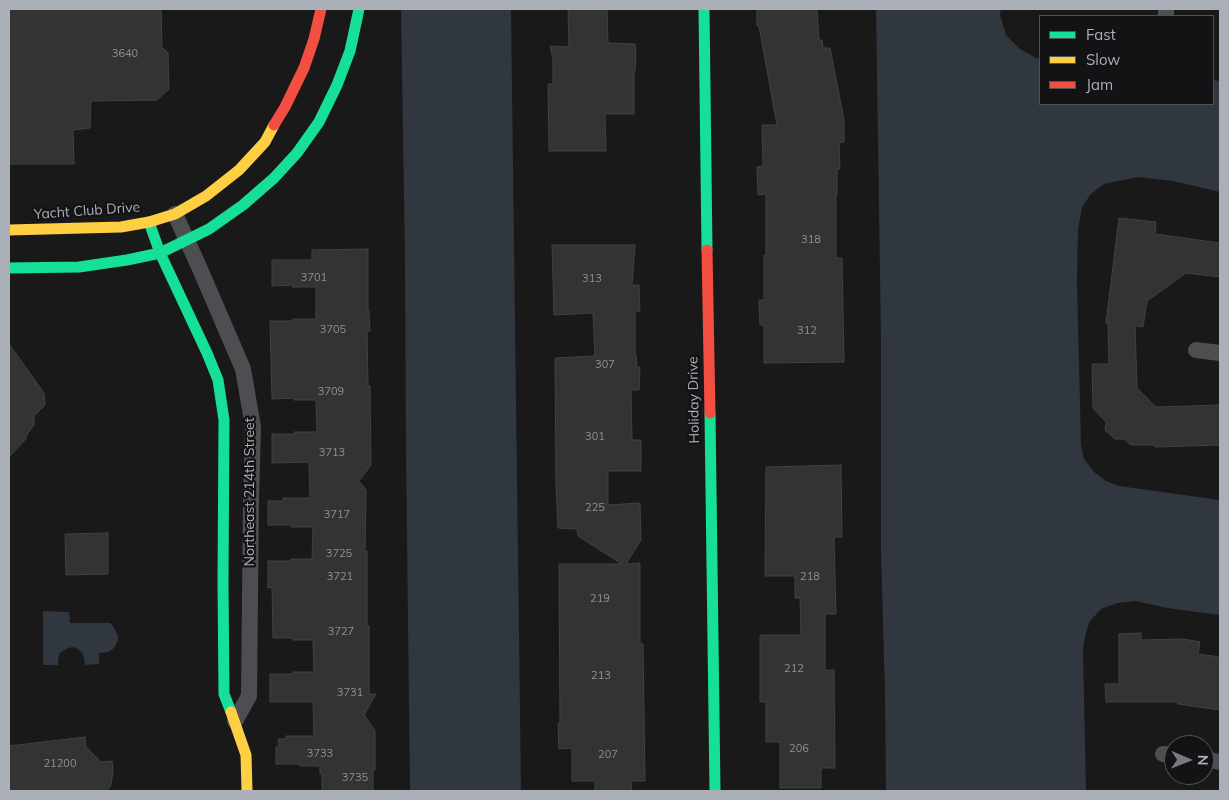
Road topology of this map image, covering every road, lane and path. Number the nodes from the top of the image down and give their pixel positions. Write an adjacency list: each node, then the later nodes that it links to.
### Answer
1 (320, 9): 4 (street, Yacht Club Drive)
2 (359, 9): 7 (street)
3 (704, 9): 16 (street, Holiday Drive)
4 (175, 214): 5 (street, Yacht Club Drive); 7 (street, Northeast 214th Street)
5 (149, 222): 6 (street, Yacht Club Drive); 8 (street, Northeast 214th Street)
6 (9, 230)
7 (187, 240): 8 (street); 12 (street, Northeast 214th Street)
8 (160, 253): 9 (street); 13 (street, Northeast 214th Street)
9 (9, 268)
10 (1196, 350): 11 (street)
11 (1220, 353)
12 (243, 369): 13 (street); 14 (street, Northeast 214th Street)
13 (218, 380): 14 (street, Northeast 214th Street)
14 (235, 721): 15 (street, Northeast 214th Street)
15 (247, 791)
16 (715, 791)

